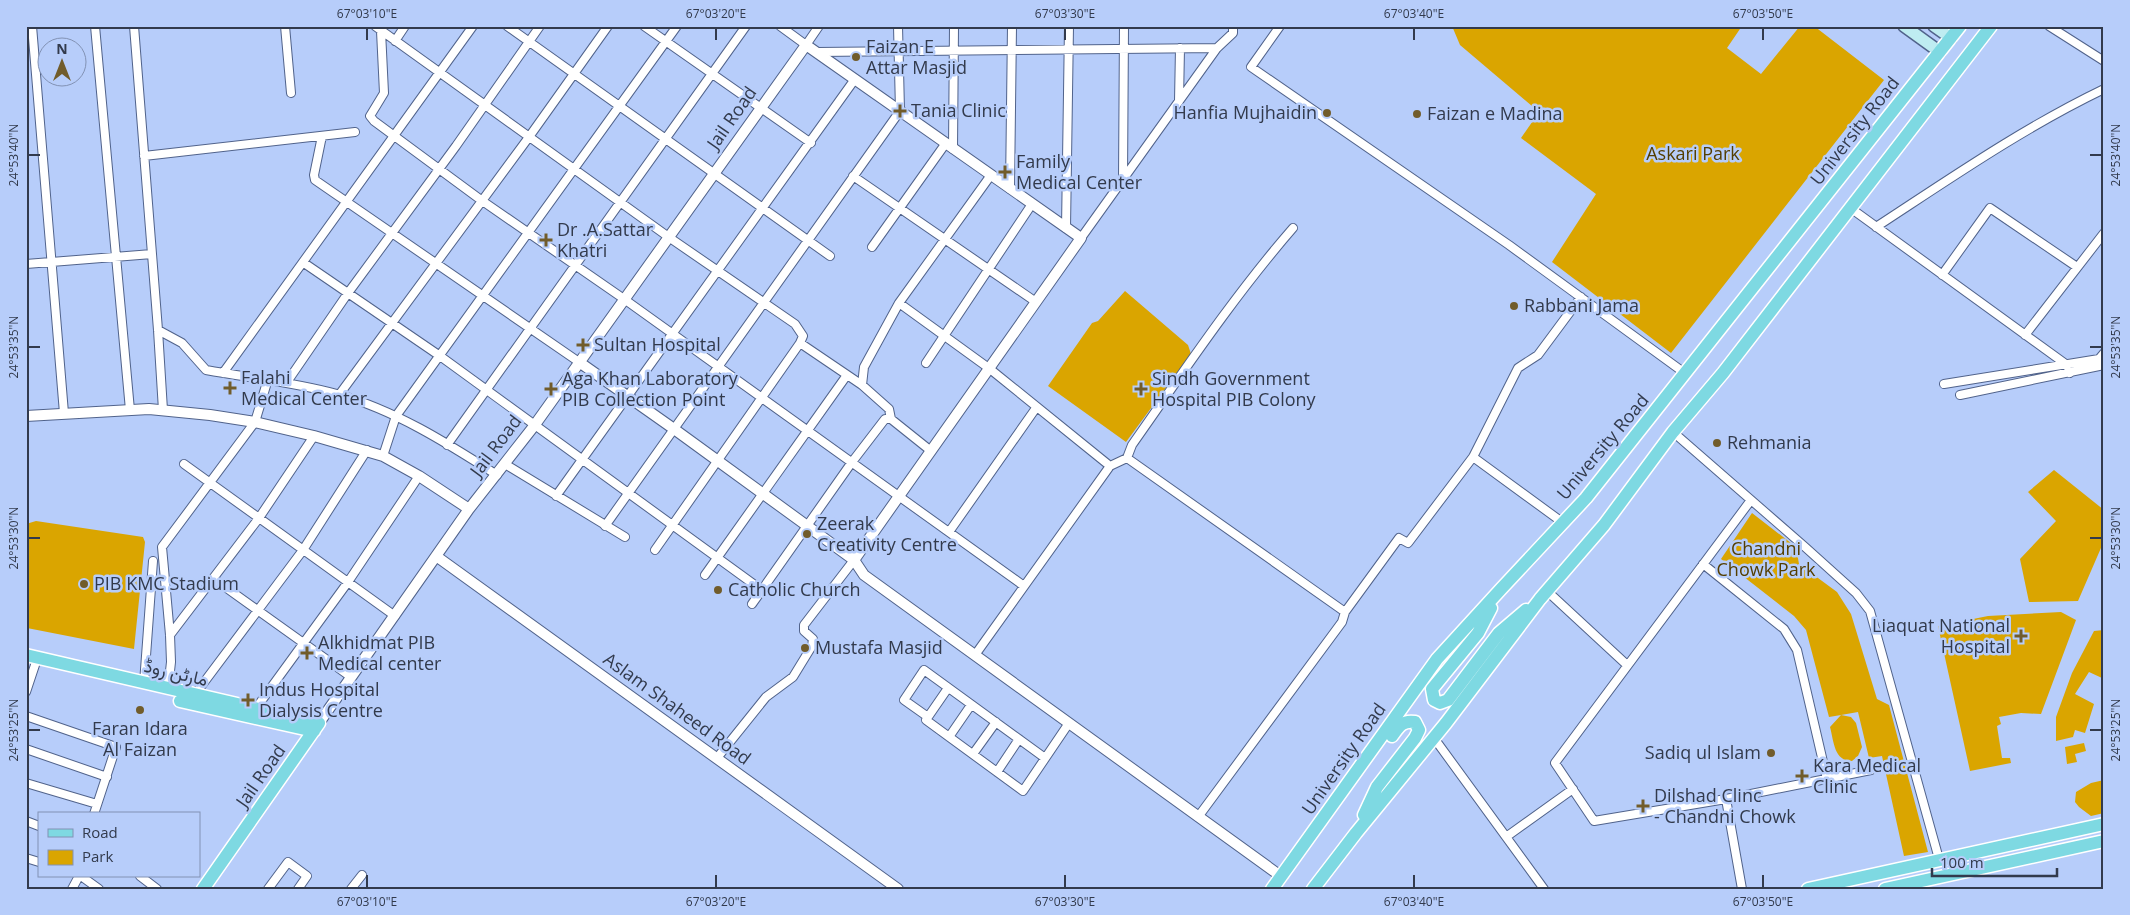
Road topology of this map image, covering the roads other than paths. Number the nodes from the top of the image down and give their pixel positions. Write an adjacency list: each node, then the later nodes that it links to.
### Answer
1 (32, 26): 90 (street)
2 (96, 26): 89 (street)
3 (134, 26): 61 (street)
4 (285, 26): 48 (street)
5 (405, 26): 29 (street)
6 (473, 26): 43 (street)
7 (507, 26): 30 (street)
8 (540, 26): 30 (street)
9 (608, 26): 44 (street)
10 (644, 26): 31 (street)
11 (677, 26): 31 (street)
12 (746, 26): 45 (street)
13 (780, 26): 32 (street)
14 (819, 26): 32 (street, Jail Road)
15 (898, 26): 38 (street)
16 (954, 26): 39 (street)
17 (1012, 26): 36 (street)
18 (1069, 26): 37 (street)
19 (1124, 26): 35 (street)
20 (1233, 26): 34 (street)
21 (1280, 26): 101 (street)
22 (1904, 26): 41 (main road)
23 (1934, 26): 28 (main road)
24 (1960, 26): 28 (main road, University Road)
25 (1990, 26): 75 (main road)
26 (2049, 26): 42 (street)
27 (378, 28): 29 (street); 56 (street)
28 (1951, 38): 41 (main road, University Road)
29 (395, 41): 43 (street)
30 (529, 42): 44 (street); 50 (street)
31 (666, 42): 45 (street); 51 (street)
32 (806, 45): 40 (street); 52 (street, Jail Road)
33 (1180, 48): 34 (street); 35 (street); 49 (street)
34 (1217, 48): 49 (street)
35 (1124, 49): 37 (street); 67 (street)
36 (1012, 50): 37 (street); 39 (street); 68 (street)
37 (1069, 50): 77 (street)
38 (899, 51): 39 (street); 40 (street); 53 (street)
39 (954, 51): 60 (street)
40 (817, 52): 46 (street)
41 (1940, 52): 123 (main road, University Road)
42 (2104, 61)
43 (440, 73): 50 (street); 56 (street)
44 (574, 74): 51 (street); 57 (street)
45 (712, 74): 52 (street); 58 (street)
46 (855, 79): 53 (street); 59 (street)
47 (2104, 89): 76 (street)
48 (291, 93)
49 (1180, 101): 67 (street)
50 (485, 105): 57 (street); 62 (street)
51 (620, 106): 58 (street); 63 (street)
52 (761, 108): 59 (street); 64 (street, Jail Road)
53 (900, 111): 60 (street); 66 (street)
54 (355, 132): 55 (street)
55 (322, 136): 61 (street); 71 (street)
56 (394, 137): 62 (street); 71 (street)
57 (529, 137): 63 (street); 69 (street)
58 (665, 139): 64 (street); 70 (street)
59 (810, 142): 74 (street)
60 (950, 146): 65 (street); 73 (street)
61 (144, 156): 87 (street)
62 (438, 168): 69 (street); 79 (street)
63 (574, 170): 70 (street); 80 (street)
64 (715, 174): 74 (street); 82 (street, Jail Road)
65 (991, 175): 68 (street); 84 (street)
66 (853, 176): 73 (street); 85 (street)
67 (1123, 180): 83 (street)
68 (1010, 189): 72 (street)
69 (481, 200): 80 (street); 92 (street)
70 (620, 202): 82 (street); 94 (street)
71 (347, 203): 79 (street); 91 (street)
72 (1032, 204): 77 (street); 96 (street)
73 (899, 207): 84 (street); 86 (street)
74 (763, 208): 85 (street); 97 (street)
75 (1849, 208): 76 (street); 145 (main road)
76 (1876, 227): 98 (street)
77 (1066, 228): 83 (street)
78 (1293, 228): 151 (street)
79 (392, 232): 92 (street); 99 (street)
80 (529, 233): 94 (street); 100 (street)
81 (2104, 233): 95 (street)
82 (670, 238): 97 (street); 102 (street, Jail Road)
83 (1080, 238): 104 (street)
84 (945, 239): 96 (street); 105 (street)
85 (808, 240): 88 (street); 103 (street)
86 (872, 247)
87 (152, 254): 89 (street); 108 (street)
88 (830, 256)
89 (117, 258): 90 (street); 135 (street)
90 (51, 262): 93 (street); 137 (street)
91 (304, 263): 99 (street); 121 (street)
92 (436, 263): 100 (street); 106 (street)
93 (26, 264)
94 (575, 266): 102 (street); 107 (street)
95 (2077, 267): 98 (street); 110 (street)
96 (989, 268): 104 (street); 111 (street)
97 (718, 271): 103 (street); 109 (street)
98 (1942, 275): 110 (street)
99 (348, 293): 106 (street); 126 (street)
100 (484, 296): 107 (street); 114 (street)
101 (1582, 297): 123 (street); 152 (street)
102 (624, 299): 109 (street); 115 (street, Jail Road)
103 (763, 302): 112 (street); 119 (street)
104 (1036, 302): 120 (street)
105 (899, 303): 111 (street); 128 (street)
106 (392, 323): 114 (street); 130 (street)
107 (530, 328): 115 (street); 129 (street)
108 (158, 330): 121 (street); 136 (street)
109 (673, 333): 119 (street); 132 (street)
110 (2025, 335): 117 (street)
111 (946, 337): 116 (street); 120 (street)
112 (800, 343): 124 (street); 133 (street)
113 (2104, 353): 117 (street)
114 (440, 356): 129 (street); 139 (street)
115 (579, 362): 132 (street); 142 (street, Jail Road)
116 (926, 364)
117 (2067, 365): 122 (street); 127 (street)
118 (2104, 365): 122 (street)
119 (718, 366): 133 (street); 143 (street)
120 (990, 369): 134 (street); 149 (street)
121 (223, 373): 125 (street)
122 (2070, 373): 131 (street)
123 (1686, 374): 169 (main road, University Road)
124 (847, 375): 128 (street); 144 (street)
125 (268, 379): 126 (street); 141 (street)
126 (287, 382): 130 (street)
127 (1944, 384)
128 (862, 385): 140 (street)
129 (486, 390): 142 (street); 147 (street)
130 (339, 395): 139 (street)
131 (1960, 395)
132 (627, 396): 143 (street); 153 (street)
133 (762, 398): 144 (street); 154 (street)
134 (1036, 408): 158 (street); 173 (street)
135 (130, 410): 136 (street); 137 (street)
136 (163, 410): 141 (street)
137 (64, 414): 138 (street)
138 (26, 416)
139 (396, 416): 147 (street); 150 (street)
140 (891, 419): 149 (street); 155 (street)
141 (255, 422): 146 (street); 161 (street)
142 (534, 426): 153 (street); 157 (street, Jail Road)
143 (674, 429): 154 (street); 162 (street)
144 (808, 430): 155 (street); 163 (street)
145 (1673, 432): 166 (street); 188 (main road)
146 (314, 436): 148 (street); 168 (street)
147 (447, 445): 159 (street)
148 (367, 450): 150 (street); 175 (street)
149 (931, 451): 165 (street)
150 (383, 456): 160 (street)
151 (1127, 458): 158 (street); 191 (street)
152 (1473, 458): 169 (street); 191 (street)
153 (582, 460): 162 (street); 164 (street)
154 (717, 462): 163 (street); 170 (street)
155 (852, 462): 165 (street); 172 (street)
156 (184, 464): 161 (street)
157 (505, 464): 159 (street, Jail Road); 164 (street)
158 (1110, 466): 185 (street)
159 (497, 475): 167 (street, Jail Road)
160 (419, 476): 167 (street); 184 (street)
161 (210, 482): 168 (street); 193 (street)
162 (628, 493): 170 (street); 171 (street)
163 (762, 494): 172 (street); 178 (street)
164 (556, 496): 171 (street)
165 (899, 496): 173 (street); 179 (street)
166 (1751, 500): 181 (street); 239 (street)
167 (469, 509): 177 (street, Jail Road)
168 (259, 518): 175 (street); 183 (street)
169 (1562, 522): 186 (main road, University Road)
170 (672, 525): 176 (street); 178 (street)
171 (605, 526): 174 (street)
172 (807, 526): 179 (street); 187 (street)
173 (949, 532): 185 (street)
174 (625, 537)
175 (303, 550): 184 (street); 190 (street)
176 (654, 550)
177 (436, 556): 192 (street, Jail Road); 217 (street, Aslam Shaheed Road)
178 (717, 558): 182 (street); 187 (street)
179 (854, 560): 195 (street); 217 (street)
180 (153, 561): 200 (street)
181 (1703, 564): 198 (street); 223 (street)
182 (705, 575)
183 (214, 579): 190 (street); 193 (street)
184 (348, 582): 192 (street); 194 (street)
185 (1024, 586): 195 (street)
186 (1500, 588): 188 (main road); 219 (main road, University Road)
187 (763, 591): 189 (street)
188 (1543, 595): 198 (street); 213 (main road)
189 (752, 604)
190 (258, 611): 194 (street); 204 (street)
191 (1345, 612): 229 (street)
192 (395, 616): 199 (street, Jail Road)
193 (170, 635): 202 (street)
194 (303, 643): 199 (street); 206 (street)
195 (975, 654): 210 (street)
196 (26, 655): 200 (main road, مارٹن روڈ)
197 (31, 664): 203 (street); 204 (main road)
198 (1627, 665): 225 (street)
199 (352, 677): 211 (street, Jail Road)
200 (144, 684): 202 (main road, مارٹن روڈ)
201 (948, 688): 205 (street); 208 (street); 208 (street)
202 (168, 689): 204 (main road, مارٹن روڈ)
203 (26, 692)
204 (192, 699): 206 (main road)
205 (971, 705): 209 (street); 212 (street)
206 (253, 712): 211 (main road)
207 (26, 716): 222 (street)
208 (928, 717): 212 (street)
209 (996, 722): 214 (street); 216 (street)
210 (1069, 723): 218 (street); 229 (street)
211 (316, 727): 246 (main road, Jail Road)
212 (949, 737): 216 (street)
213 (1434, 738): 234 (main road); 235 (street)
214 (1019, 739): 218 (street); 221 (street)
215 (26, 749): 222 (street)
216 (973, 754): 221 (street)
217 (717, 758): 254 (street, Aslam Shaheed Road)
218 (1045, 758): 221 (street)
219 (1357, 770): 234 (main road); 242 (main road, University Road)
220 (1871, 770): 223 (street)
221 (997, 772)
222 (107, 777): 227 (street)
223 (1827, 779): 226 (street)
224 (26, 783): 227 (street)
225 (1572, 789): 226 (street); 235 (street)
226 (1726, 800): 258 (street)
227 (97, 804): 228 (street)
228 (95, 812)
229 (1198, 817): 242 (street)
230 (26, 821): 232 (street)
231 (2104, 824): 233 (main road)
232 (38, 826)
233 (2072, 831): 237 (main road); 239 (main road)
234 (1356, 833): 247 (main road)
235 (1506, 837): 257 (street)
236 (2104, 841): 237 (main road)
237 (2076, 847): 260 (main road)
238 (26, 858): 240 (street)
239 (1939, 859): 259 (main road)
240 (38, 862)
241 (362, 875): 253 (street)
242 (1282, 877): 255 (main road, University Road)
243 (79, 878): 248 (street)
244 (83, 878): 249 (street)
245 (143, 878): 250 (street)
246 (203, 883)
247 (1321, 883): 256 (main road)
248 (72, 889)
249 (99, 889)
250 (157, 889)
251 (268, 889): 252 (street)
252 (298, 889)
253 (352, 889)
254 (898, 889)
255 (1272, 889)
256 (1314, 889)
257 (1544, 889)
258 (1742, 889)
259 (1808, 889)
260 (1885, 889)

